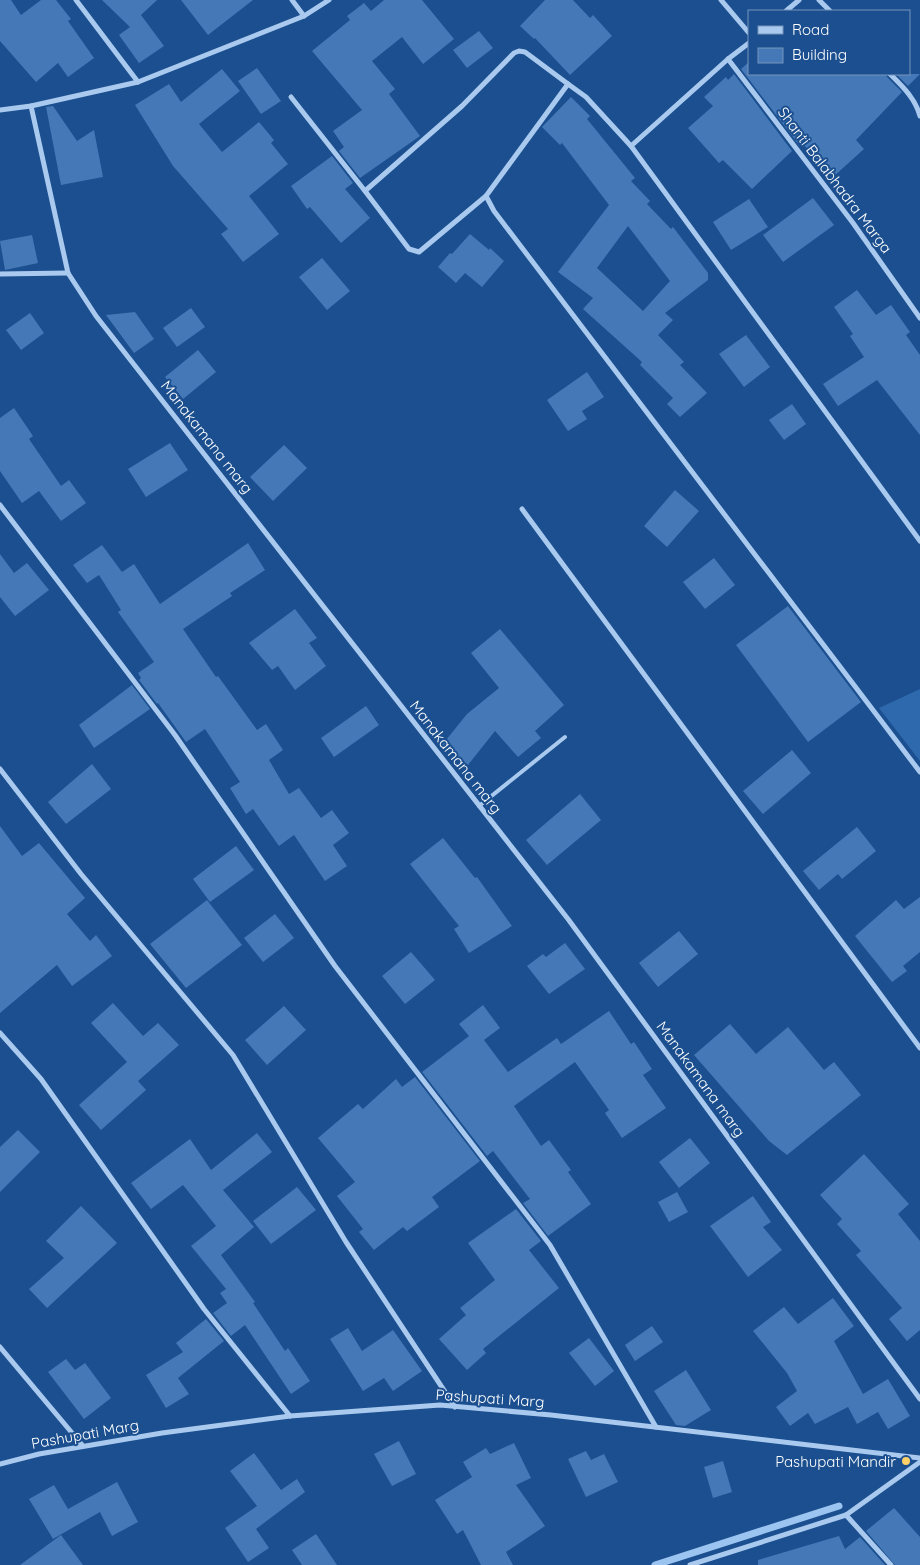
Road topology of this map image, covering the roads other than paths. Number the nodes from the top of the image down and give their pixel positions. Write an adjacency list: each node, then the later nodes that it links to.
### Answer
1 (76, 0): 14 (street)
2 (292, 0): 9 (street)
3 (329, 0): 9 (street)
4 (721, 0): 10 (street)
5 (800, 0): 7 (street)
6 (819, 0): 8 (street)
7 (787, 10)
8 (829, 10)
9 (304, 16): 14 (street)
10 (748, 32)
11 (748, 44): 12 (street)
12 (728, 59): 20 (street); 25 (street, Shanti Balabhadra Marga)
13 (891, 75): 19 (street)
14 (138, 82): 17 (street)
15 (568, 84): 20 (street); 21 (street); 22 (street)
16 (291, 97): 21 (street)
17 (31, 106): 18 (street); 23 (street, Manakamana marg)
18 (0, 110)
19 (920, 116)
20 (631, 146): 28 (street)
21 (365, 191): 22 (street)
22 (486, 196): 31 (street)
23 (68, 273): 24 (street); 32 (street, Manakamana marg)
24 (0, 274)
25 (920, 318)
26 (0, 505): 39 (street)
27 (522, 509): 34 (street)
28 (920, 541)
29 (565, 737): 32 (lane)
30 (0, 769): 37 (street)
31 (920, 772)
32 (479, 806): 36 (street, Manakamana marg)
33 (0, 1033): 38 (street)
34 (920, 1048)
35 (0, 1347): 40 (street)
36 (920, 1399)
37 (455, 1407): 38 (street, Pashupati Marg); 39 (street, Pashupati Marg)
38 (290, 1416): 40 (street, Pashupati Marg)
39 (656, 1427): 41 (street, Pashupati Marg)
40 (83, 1446): 43 (street, Pashupati Marg)
41 (920, 1458)
42 (920, 1462): 44 (street)
43 (0, 1464)
44 (846, 1515): 45 (street); 46 (street)
45 (690, 1565)
46 (891, 1565)

